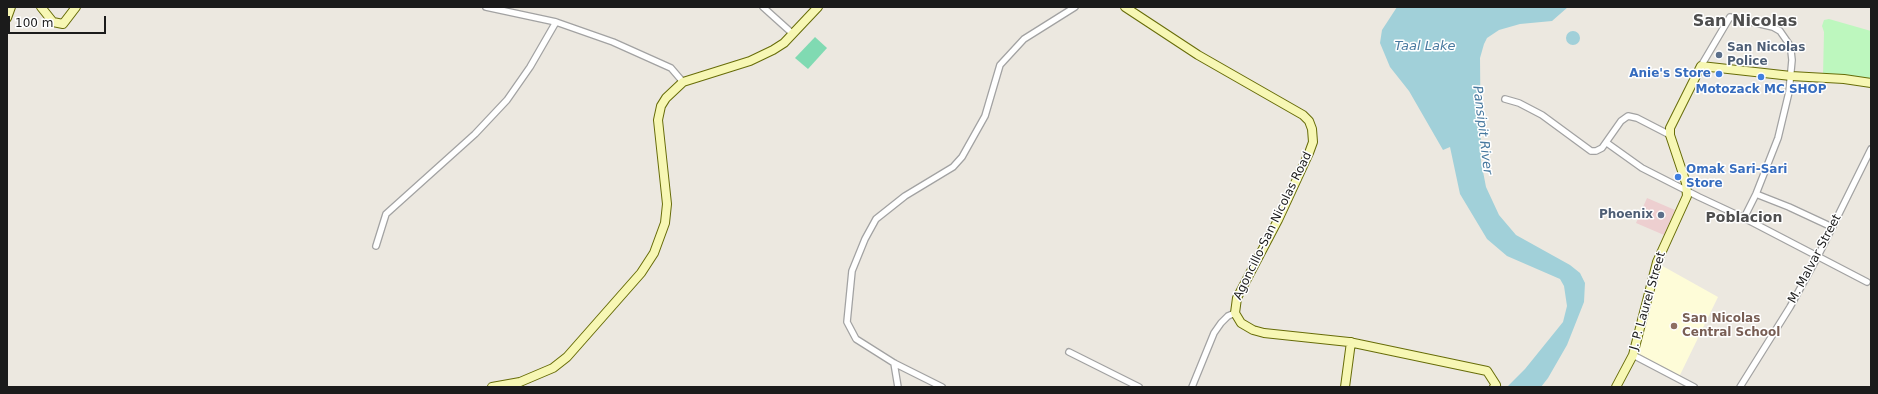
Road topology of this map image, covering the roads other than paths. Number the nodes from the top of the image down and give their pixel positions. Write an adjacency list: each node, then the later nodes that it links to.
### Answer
1 (11, 7): 9 (main road)
2 (41, 7): 3 (main road)
3 (76, 7)
4 (486, 7): 10 (street)
5 (763, 7): 11 (street)
6 (818, 7): 11 (main road)
7 (1075, 7): 31 (street)
8 (1125, 7): 27 (main road, Agoncillo-San Nicolas Road)
9 (7, 18)
10 (556, 22): 14 (street); 24 (street)
11 (793, 34): 14 (main road)
12 (1702, 66): 13 (main road); 13 (street); 17 (main road)
13 (1791, 76): 15 (main road); 21 (street)
14 (683, 82): 32 (main road)
15 (1871, 83)
16 (1505, 99): 18 (street)
17 (1670, 135): 18 (street); 20 (main road)
18 (1607, 143): 20 (street)
19 (1871, 148): 23 (street, M. Malvar Street)
20 (1687, 191): 22 (street); 30 (main road, J. P. Laurel Street)
21 (1756, 194): 22 (street); 23 (street)
22 (1744, 218): 25 (street)
23 (1832, 228): 25 (street, M. Malvar Street)
24 (376, 246)
25 (1818, 256): 26 (street); 41 (street, M. Malvar Street)
26 (1867, 282)
27 (1235, 313): 28 (main road, Agoncillo-San Nicolas Road); 36 (street)
28 (1352, 342): 37 (main road); 38 (main road, Agoncillo-San Nicolas Road)
29 (1069, 352): 35 (street)
30 (1633, 355): 39 (main road, J. P. Laurel Street); 40 (street)
31 (894, 363): 33 (street); 34 (street)
32 (492, 387)
33 (898, 387)
34 (942, 387)
35 (1139, 387)
36 (1192, 387)
37 (1345, 387)
38 (1494, 387)
39 (1616, 387)
40 (1694, 387)
41 (1740, 387)

